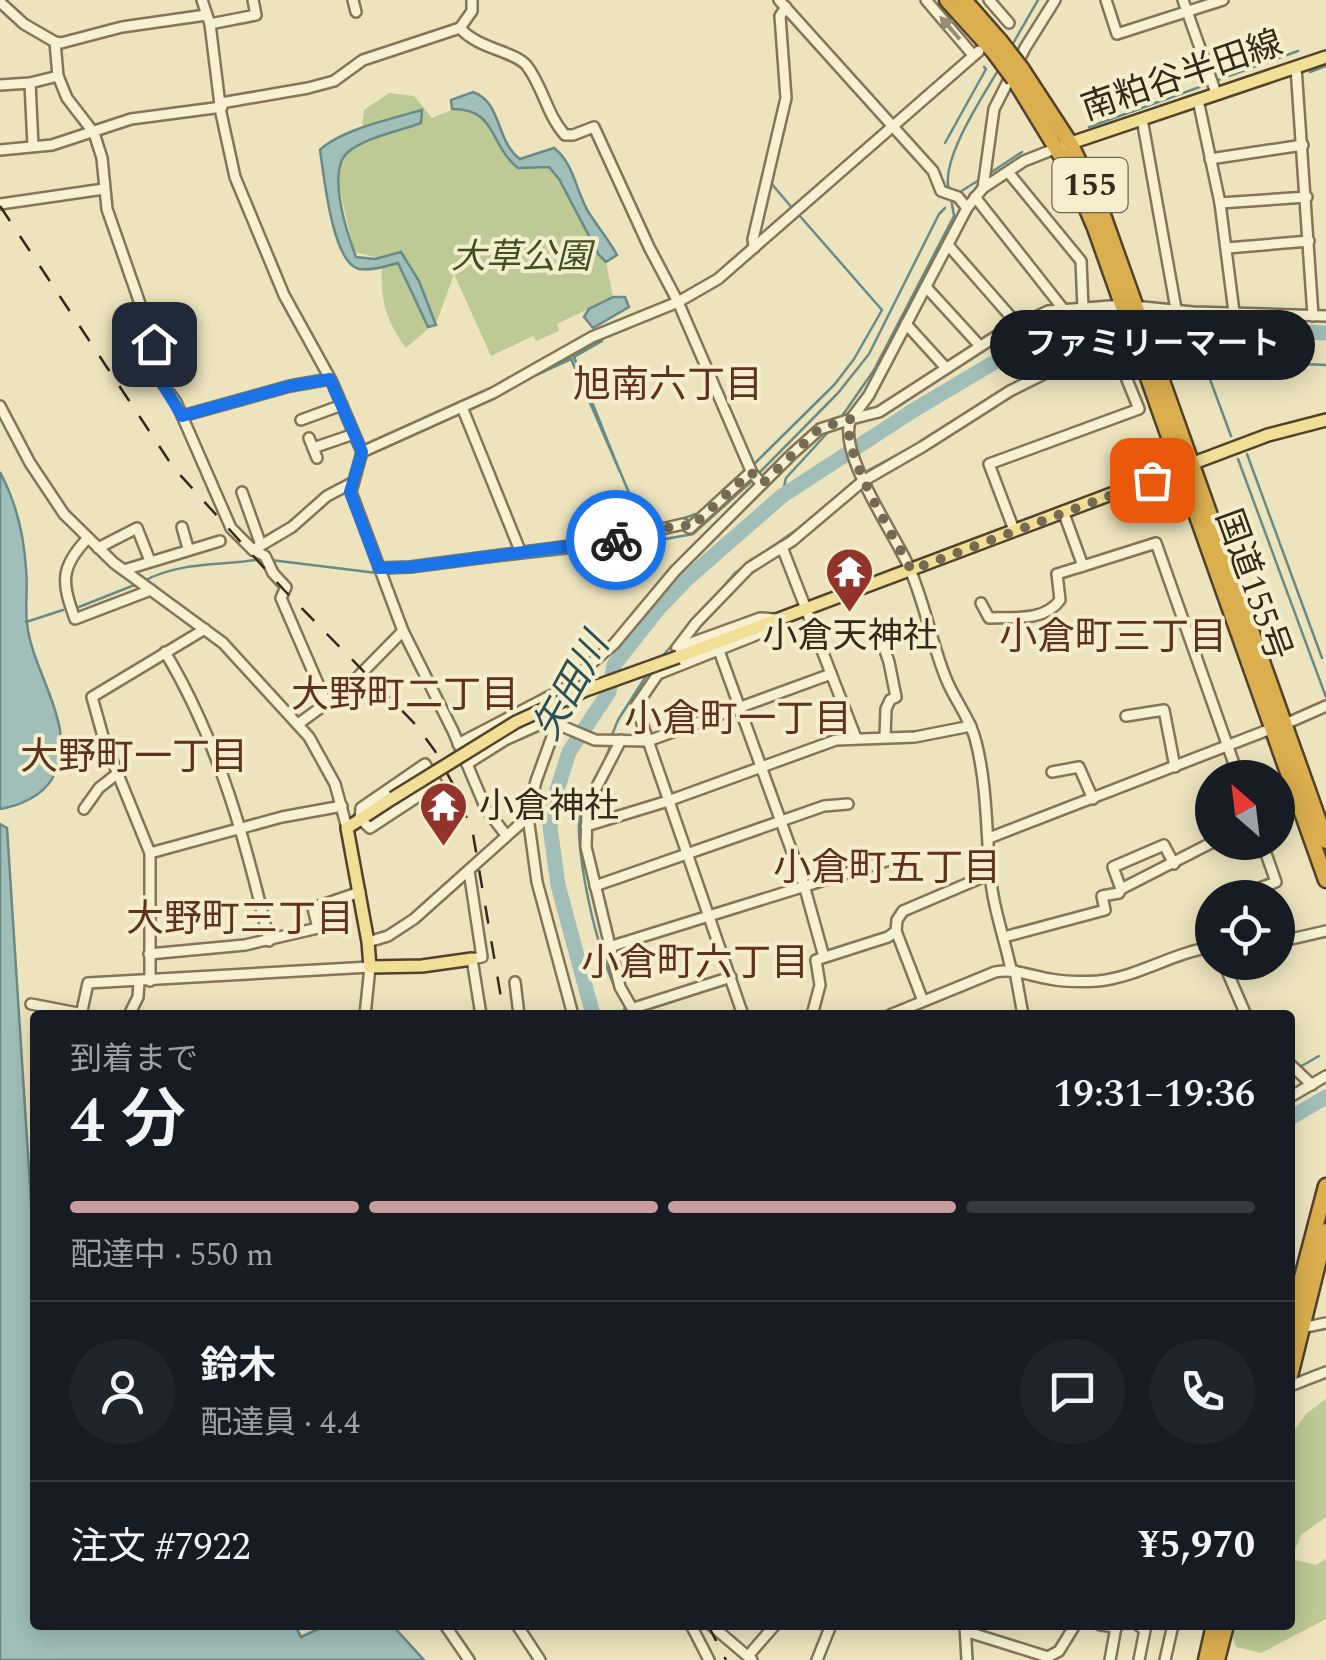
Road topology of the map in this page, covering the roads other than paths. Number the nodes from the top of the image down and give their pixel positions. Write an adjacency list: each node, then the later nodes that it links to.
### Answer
1 (202, 0): 16 (street)
2 (253, 0): 16 (street)
3 (353, 0): 15 (street)
4 (472, 0): 18 (street)
5 (926, 0): 20 (street, one-way to 5)
6 (947, 0): 20 (highway, 国道155号 / 155)
7 (964, 0): 20 (highway, 国道155号 / 155)
8 (989, 0): 17 (street)
9 (1055, 0): 39 (street)
10 (1106, 0): 14 (street)
11 (1223, 0): 14 (street)
12 (1, 1): 19 (street)
13 (782, 4): 30 (street); 46 (street)
14 (1185, 5): 26 (street)
15 (356, 12)
16 (208, 20): 19 (street); 28 (street)
17 (1009, 23)
18 (460, 28): 28 (street); 49 (street)
19 (55, 42): 23 (street)
20 (987, 50): 30 (street); 32 (highway, 国道155号 / 155, bridge)
21 (1326, 56): 22 (main road, 南粕谷半田線)
22 (1296, 67): 26 (main road, 南粕谷半田線); 34 (street)
23 (58, 76): 24 (street); 31 (street)
24 (30, 83): 25 (street); 33 (street)
25 (0, 85)
26 (1216, 93): 27 (main road, 南粕谷半田線)
27 (1198, 100): 29 (main road, 南粕谷半田線); 36 (street)
28 (222, 105): 31 (street); 63 (street)
29 (1142, 119): 32 (main road, 南粕谷半田線); 52 (street)
30 (891, 128): 43 (street); 46 (street)
31 (92, 130): 33 (street); 38 (street)
32 (1063, 145): 37 (street); 51 (highway, 国道155号 / 155)
33 (33, 146): 35 (street)
34 (1303, 146): 36 (street); 40 (street)
35 (0, 150)
36 (1210, 159): 41 (street)
37 (1008, 172): 39 (street); 50 (street)
38 (104, 189): 42 (street); 67 (street)
39 (979, 192): 43 (street); 53 (street)
40 (1306, 197): 41 (street); 44 (street)
41 (1220, 203): 47 (street)
42 (0, 204)
43 (967, 208): 45 (street)
44 (1309, 241): 47 (street); 55 (street)
45 (948, 244): 48 (street); 58 (street)
46 (754, 248): 49 (street)
47 (1227, 248): 54 (street)
48 (926, 287): 57 (street); 59 (street)
49 (678, 302): 66 (street); 75 (street)
50 (1083, 308): 51 (street); 53 (street)
51 (1131, 308): 52 (street); 74 (highway, 国道155号 / 155)
52 (1176, 309): 54 (street)
53 (1064, 310): 58 (street)
54 (1234, 312): 55 (street)
55 (1312, 316): 56 (street)
56 (1326, 316)
57 (906, 324): 62 (street); 68 (street)
58 (1017, 324): 59 (street)
59 (980, 346): 62 (street)
60 (1119, 360): 81 (street)
61 (1073, 364): 76 (street)
62 (946, 368): 68 (street)
63 (330, 379): 64 (street); 67 (street)
64 (342, 405): 69 (street); 71 (street)
65 (0, 406): 82 (street)
66 (462, 407): 73 (street); 88 (street)
67 (182, 416): 87 (street)
68 (851, 419): 75 (street); 76 (street)
69 (301, 420)
70 (1326, 420): 74 (main road)
71 (354, 434): 72 (street); 73 (street)
72 (313, 448)
73 (362, 452): 77 (street)
74 (1186, 466): 79 (main road); 112 (highway, 国道155号 / 155)
75 (756, 478): 88 (street); 104 (street)
76 (863, 480): 84 (street); 91 (street)
77 (350, 484): 87 (street); 92 (street)
78 (242, 492): 87 (street)
79 (1063, 511): 81 (main road); 90 (street)
80 (182, 528): 86 (street)
81 (1014, 530): 91 (main road)
82 (88, 538): 85 (street); 94 (street)
83 (220, 540): 86 (street)
84 (782, 547): 96 (street); 97 (street)
85 (98, 548): 89 (street); 93 (street)
86 (188, 548): 89 (street)
87 (261, 553): 105 (street)
88 (521, 553): 92 (street)
89 (150, 560): 93 (street)
90 (1083, 566): 95 (street); 118 (street)
91 (911, 570): 96 (main road); 111 (street)
92 (381, 572): 99 (street)
93 (127, 573): 94 (street)
94 (149, 589): 98 (street)
95 (982, 603)
96 (806, 608): 97 (main road); 103 (street)
97 (779, 619): 101 (street); 131 (main road, bridge)
98 (205, 629): 102 (street); 109 (street)
99 (403, 631): 105 (street); 117 (street)
100 (880, 636): 113 (street)
101 (718, 648): 107 (street); 116 (street)
102 (165, 652): 124 (street); 134 (street)
103 (831, 674): 107 (street); 114 (street)
104 (571, 685): 110 (street); 117 (street)
105 (326, 702): 109 (street)
106 (1326, 706): 112 (street)
107 (740, 707): 116 (street); 121 (street)
108 (1126, 716): 122 (street)
109 (298, 724): 128 (street)
110 (558, 725): 115 (street); 120 (street); 130 (street)
111 (971, 726): 113 (street); 137 (street)
112 (1278, 727): 118 (street); 138 (highway, 国道155号 / 155); 146 (highway, 国道155号 / 155)
113 (885, 737): 114 (street)
114 (856, 738): 121 (street)
115 (621, 740): 116 (street); 133 (street)
116 (648, 741): 126 (street)
117 (458, 744): 120 (street)
118 (1228, 746): 119 (street); 122 (street)
119 (1233, 760)
120 (467, 764): 136 (street)
121 (761, 767): 126 (street); 132 (street)
122 (1174, 767): 125 (street)
123 (1052, 772): 125 (street)
124 (118, 773): 129 (street); 140 (street)
125 (1093, 799): 137 (street)
126 (668, 801): 133 (street); 141 (street)
127 (848, 804): 132 (street)
128 (342, 806): 134 (street); 135 (street)
129 (84, 809)
130 (528, 817): 136 (street); 177 (street)
131 (360, 820): 131 (street); 135 (main road)
132 (780, 822): 141 (street); 148 (street)
133 (586, 826): 147 (street)
134 (239, 828): 140 (street); 156 (street)
135 (347, 828): 150 (main road)
136 (506, 835): 144 (street)
137 (989, 838): 145 (street)
138 (1326, 841)
139 (1195, 852): 143 (street)
140 (150, 853): 160 (street)
141 (687, 853): 147 (street); 151 (street)
142 (899, 857): 148 (street)
143 (1174, 864): 149 (street); 149 (street)
144 (469, 871): 157 (street); 162 (street)
145 (990, 874): 153 (street); 154 (street)
146 (1326, 880)
147 (595, 886): 158 (street)
148 (804, 886): 151 (street); 161 (street)
149 (1120, 888): 154 (street)
150 (360, 892): 156 (street); 157 (main road)
151 (710, 916): 158 (street); 165 (street)
152 (1326, 930): 155 (street)
153 (896, 932): 161 (street); 169 (street)
154 (1004, 937): 164 (street)
155 (1295, 938)
156 (270, 940): 160 (street)
157 (368, 942): 163 (main road)
158 (609, 947): 178 (street)
159 (1195, 950): 164 (street)
160 (149, 954): 167 (street)
161 (824, 958): 181 (street)
162 (472, 959): 163 (main road); 175 (street)
163 (370, 967): 167 (street); 174 (street)
164 (1013, 969): 169 (street); 183 (street)
165 (731, 977): 179 (street); 180 (street)
166 (1230, 980): 184 (street)
167 (145, 981): 172 (street); 173 (street)
168 (515, 982): 176 (street)
169 (924, 1001): 182 (street)
170 (32, 1004): 171 (street)
171 (62, 1010)
172 (83, 1010)
173 (132, 1010)
174 (366, 1010)
175 (480, 1010)
176 (518, 1010)
177 (572, 1010)
178 (634, 1010)
179 (640, 1010)
180 (741, 1010)
181 (813, 1010)
182 (902, 1010)
183 (1022, 1010)
184 (1244, 1010)
185 (1295, 1069): 187 (street)
186 (1326, 1076): 187 (street)
187 (1312, 1085): 188 (street)
188 (1295, 1094)
189 (1326, 1186): 191 (highway)
190 (1326, 1231): 193 (highway)
191 (1295, 1295)
192 (1326, 1323): 193 (street)
193 (1296, 1326)
194 (1326, 1372): 195 (street)
195 (1295, 1384)
196 (448, 1630): 212 (street)
197 (519, 1630): 213 (street)
198 (694, 1630): 214 (street)
199 (717, 1630): 210 (street)
200 (771, 1630): 210 (street)
201 (829, 1630): 215 (street)
202 (967, 1630): 216 (street)
203 (972, 1630): 211 (street)
204 (1071, 1630): 211 (street)
205 (1116, 1630): 217 (street)
206 (1145, 1630): 218 (street)
207 (1173, 1630): 219 (street)
208 (1213, 1630): 220 (highway)
209 (1225, 1630): 221 (highway)
210 (750, 1658)
211 (1044, 1658)
212 (469, 1660)
213 (540, 1660)
214 (709, 1660)
215 (817, 1660)
216 (967, 1660)
217 (1110, 1660)
218 (1139, 1660)
219 (1164, 1660)
220 (1206, 1660)
221 (1217, 1660)

